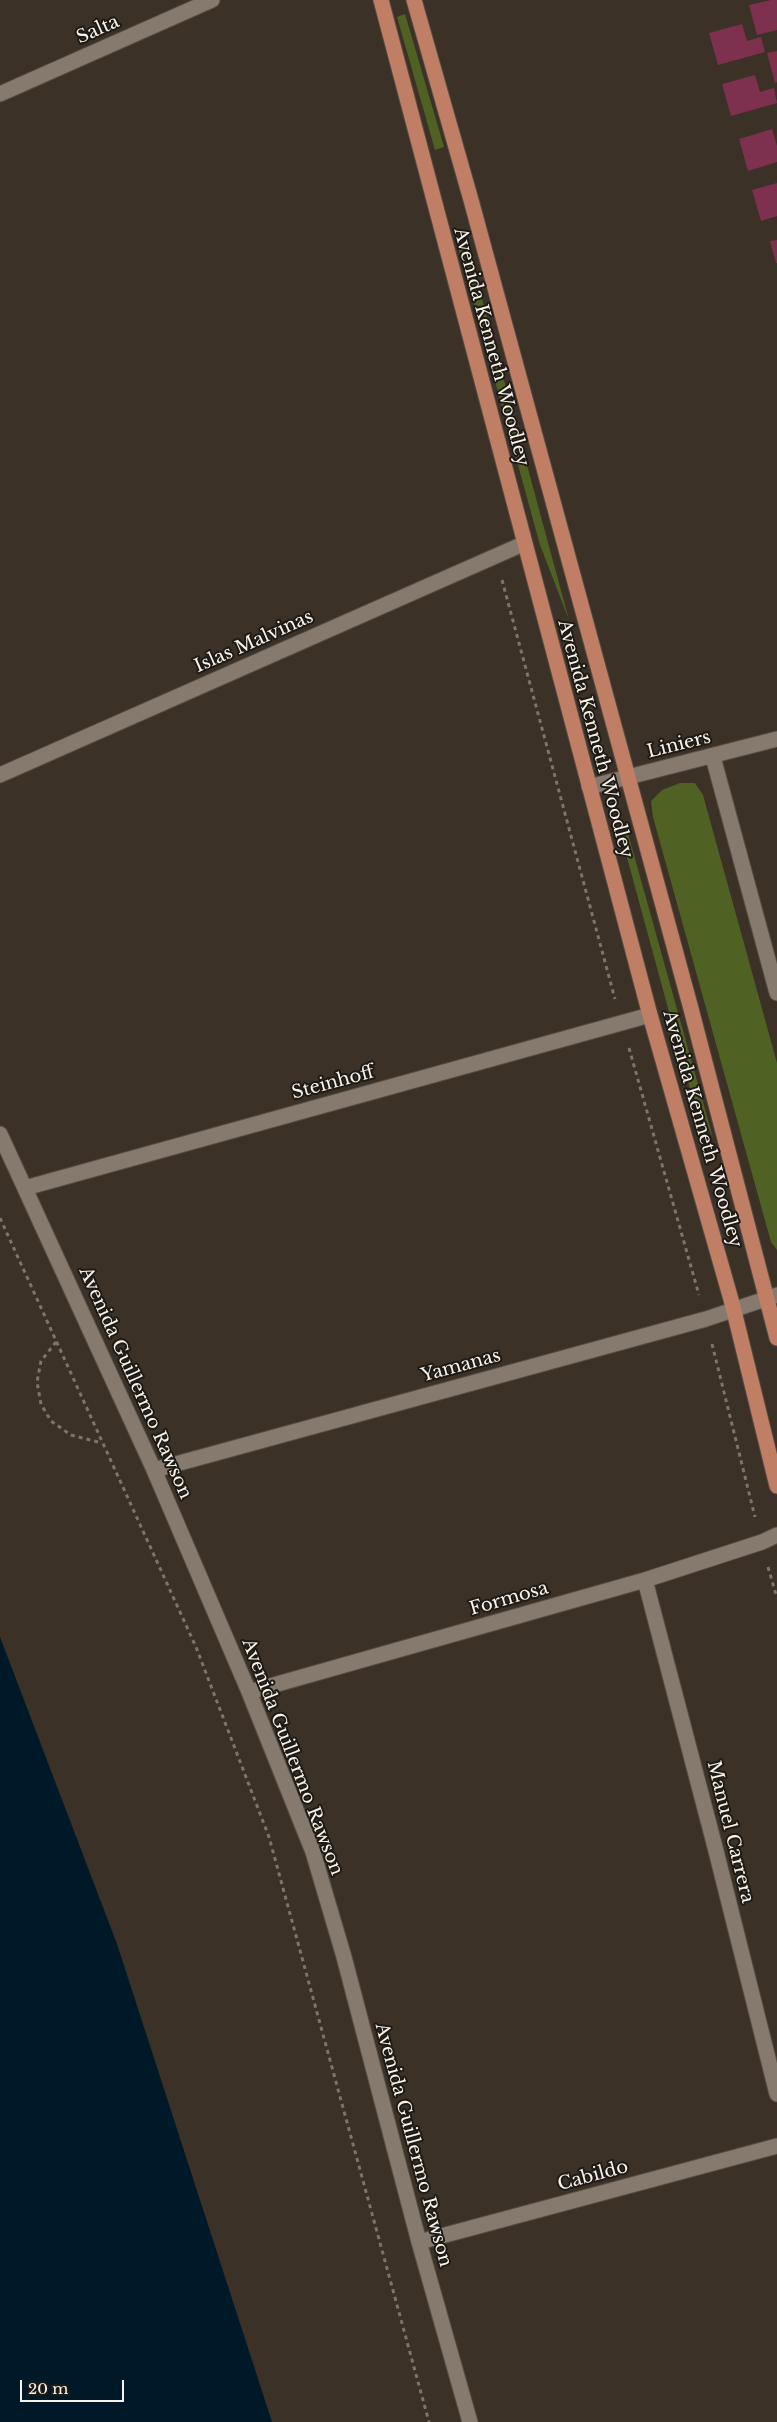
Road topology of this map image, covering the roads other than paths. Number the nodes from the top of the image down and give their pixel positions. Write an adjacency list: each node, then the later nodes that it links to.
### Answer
1 (212, 0): 4 (street, Salta)
2 (380, 0): 5 (main road, Avenida Kenneth Woodley)
3 (414, 0): 9 (main road, Avenida Kenneth Woodley)
4 (0, 94)
5 (523, 544): 8 (street, Islas Malvinas); 10 (main road, Avenida Kenneth Woodley)
6 (777, 739): 7 (street, Liniers)
7 (713, 757): 9 (street, Liniers); 11 (street)
8 (0, 775)
9 (628, 777): 10 (street, Liniers); 15 (main road, Avenida Kenneth Woodley)
10 (589, 787): 12 (main road, Avenida Kenneth Woodley)
11 (777, 993)
12 (650, 1015): 14 (street, Steinhoff); 16 (main road, Avenida Kenneth Woodley)
13 (0, 1134): 14 (street, Avenida Guillermo Rawson)
14 (25, 1188): 18 (street, Avenida Guillermo Rawson)
15 (772, 1297): 16 (street, Yamanas); 17 (main road, Avenida Kenneth Woodley)
16 (734, 1310): 18 (street, Yamanas); 19 (main road, Avenida Kenneth Woodley)
17 (777, 1338)
18 (154, 1470): 22 (street, Avenida Guillermo Rawson)
19 (777, 1486)
20 (777, 1535): 21 (street, Formosa)
21 (645, 1580): 22 (street, Formosa); 23 (street, Manuel Carrera)
22 (249, 1692): 25 (street, Avenida Guillermo Rawson)
23 (777, 2094)
24 (777, 2146): 25 (street, Cabildo)
25 (419, 2242): 26 (street, Avenida Guillermo Rawson)
26 (470, 2422)

